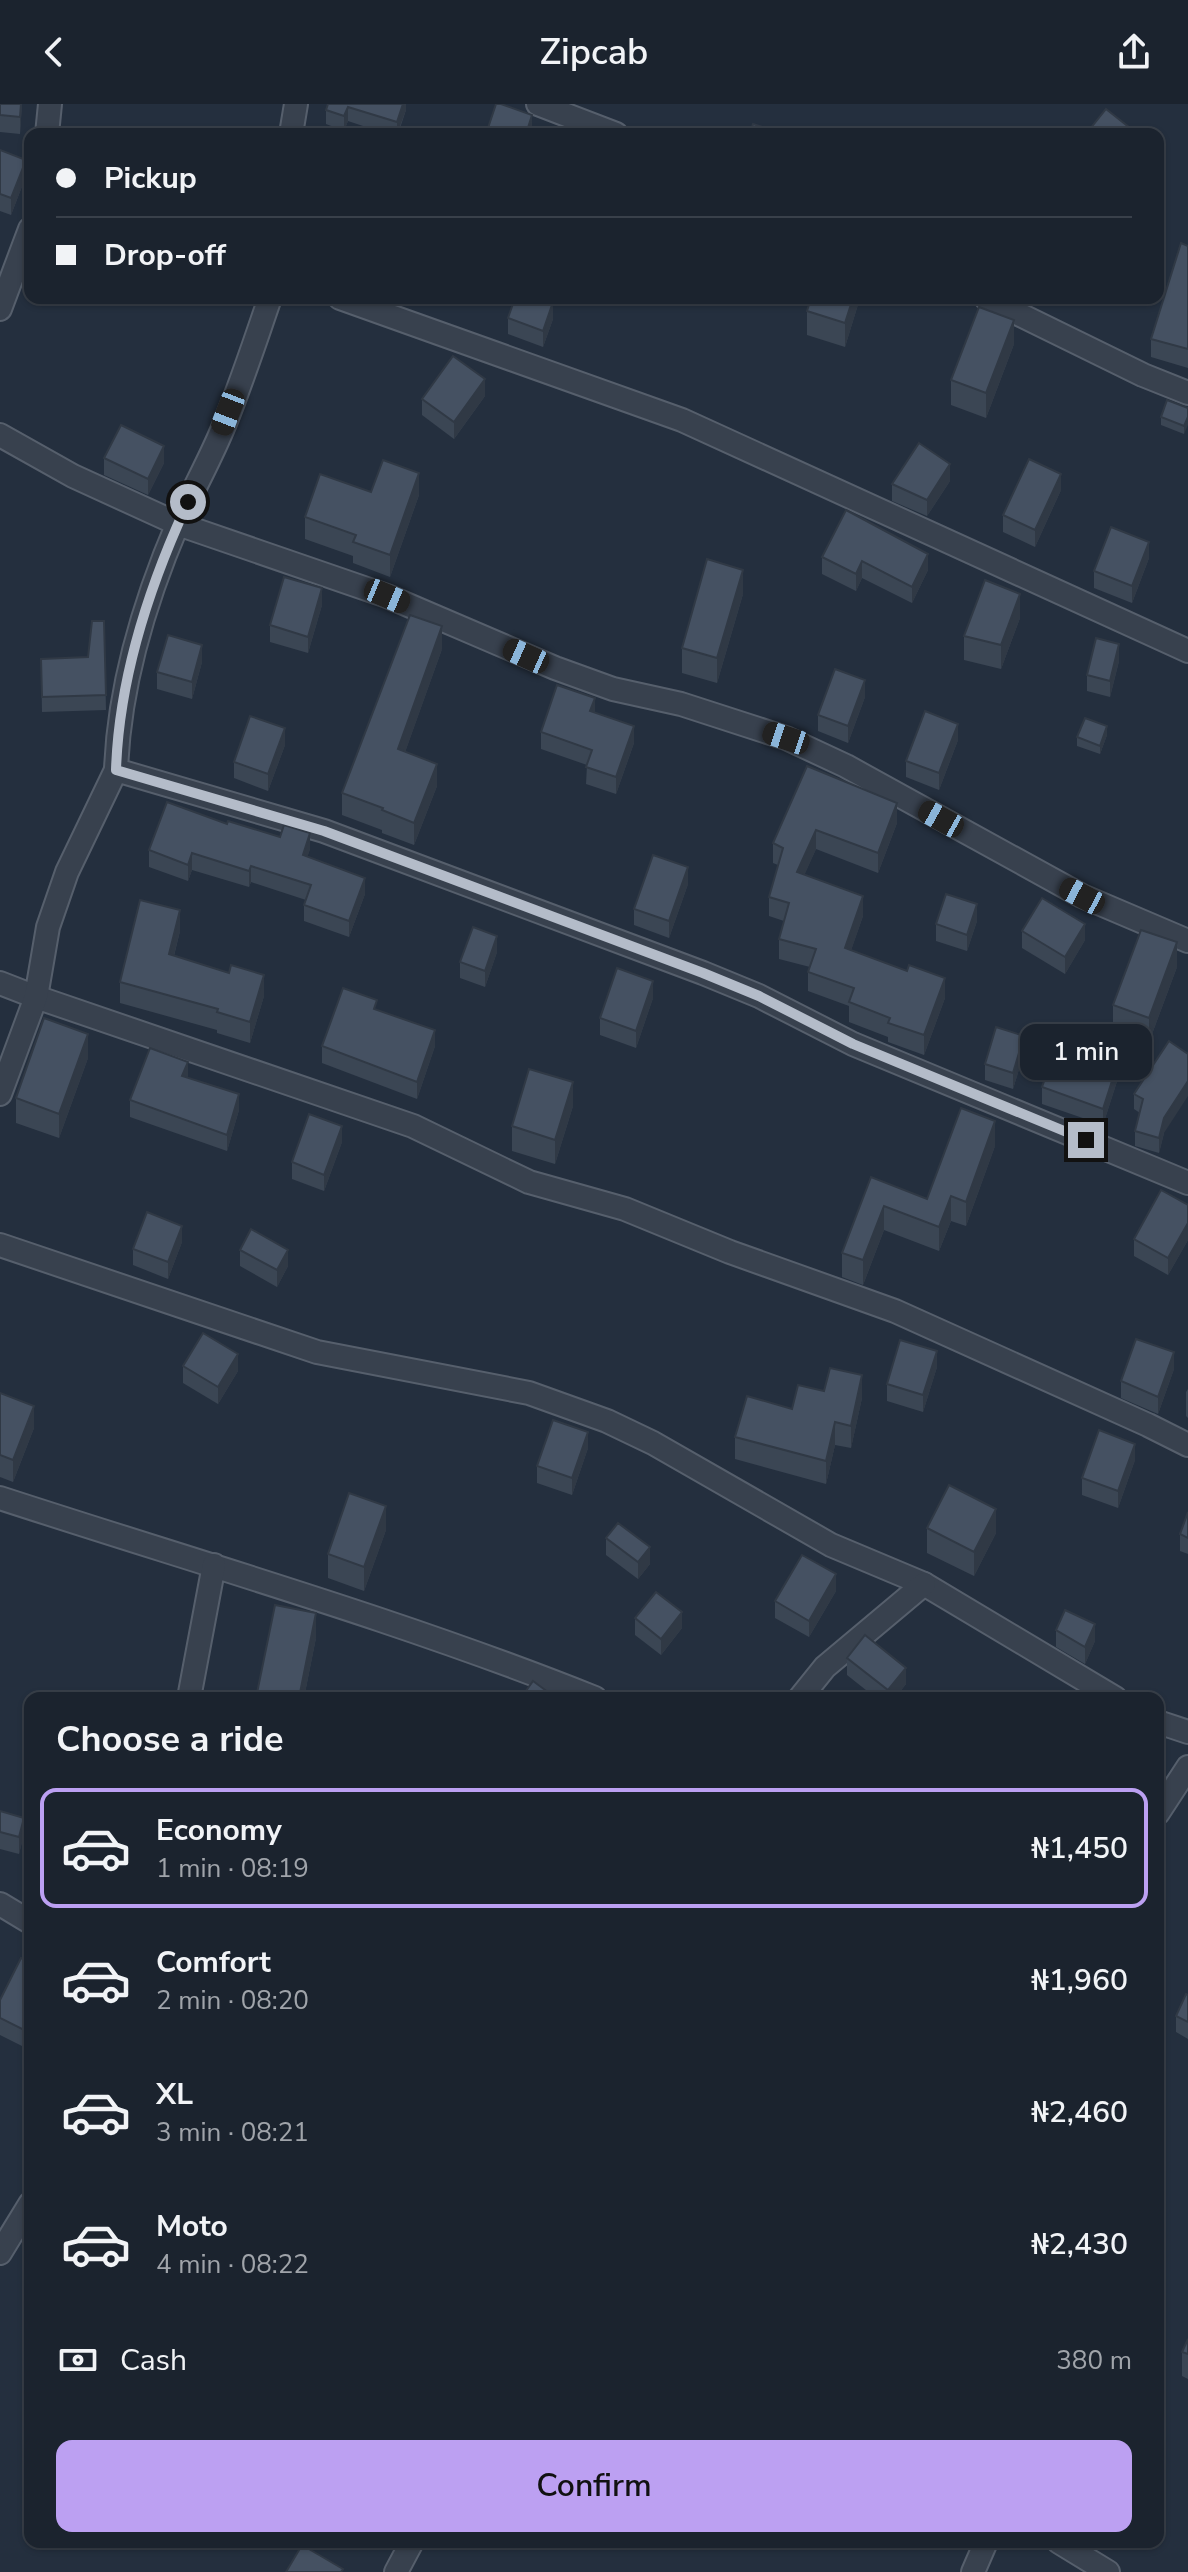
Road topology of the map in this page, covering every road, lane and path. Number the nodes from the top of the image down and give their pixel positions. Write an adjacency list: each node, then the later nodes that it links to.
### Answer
1 (50, 104): 4 (street)
2 (296, 104): 5 (street)
3 (538, 104): 6 (street)
4 (48, 128)
5 (292, 128)
6 (600, 128)
7 (24, 245): 11 (street)
8 (268, 304): 14 (street)
9 (357, 304): 15 (street)
10 (998, 304): 12 (street)
11 (0, 309)
12 (1188, 393)
13 (0, 435): 14 (street)
14 (178, 524): 16 (street); 17 (street)
15 (1188, 651)
16 (116, 770): 19 (street); 21 (street)
17 (1188, 941)
18 (0, 983): 19 (street)
19 (36, 997): 20 (street); 23 (street)
20 (0, 1094)
21 (1188, 1183)
22 (0, 1245): 26 (street)
23 (1188, 1445)
24 (0, 1498): 25 (street)
25 (214, 1565): 27 (street); 28 (street)
26 (924, 1584): 29 (street); 30 (street)
27 (190, 1692)
28 (580, 1692)
29 (805, 1692)
30 (1105, 1692)
31 (1164, 1724): 32 (street)
32 (1188, 1732)
33 (1188, 1767): 34 (street)
34 (1164, 1804)
35 (0, 1904): 36 (street)
36 (24, 1918)
37 (24, 2214): 38 (street)
38 (0, 2253)
39 (409, 2548): 42 (street)
40 (983, 2548): 43 (street)
41 (1069, 2548): 44 (street)
42 (396, 2572)
43 (973, 2572)
44 (1108, 2572)

